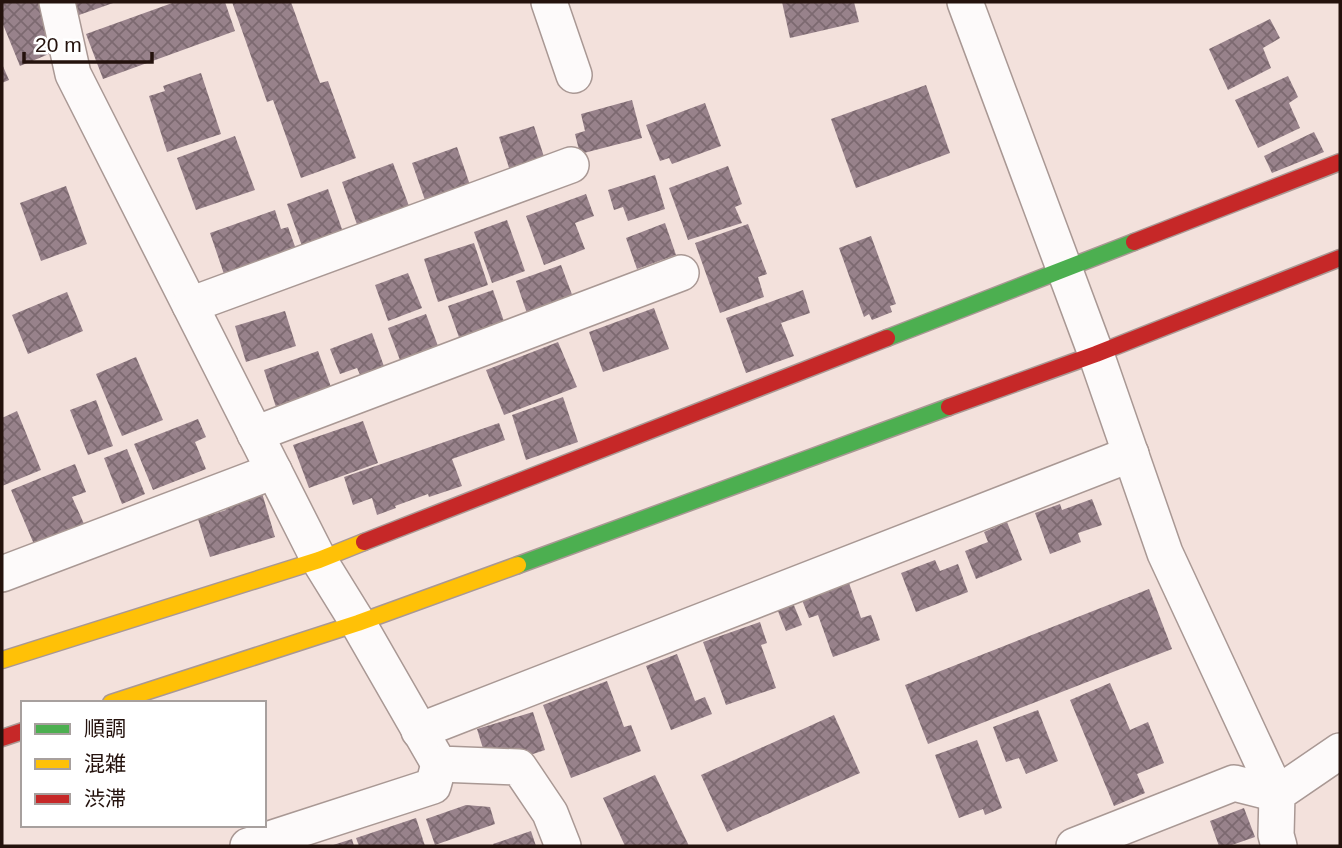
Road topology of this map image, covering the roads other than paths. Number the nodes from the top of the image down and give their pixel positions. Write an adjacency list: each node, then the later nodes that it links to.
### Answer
1 (57, 2): 10 (street)
2 (549, 2): 4 (street)
3 (965, 2): 8 (street)
4 (574, 75)
5 (1340, 162): 8 (street)
6 (571, 164): 10 (street)
7 (1340, 258): 11 (street)
8 (1066, 270): 11 (street); 15 (street)
9 (681, 273): 12 (street)
10 (190, 304): 12 (street)
11 (1096, 354): 13 (street); 17 (street)
12 (255, 434): 14 (street)
13 (1131, 454): 20 (street); 25 (street)
14 (274, 471): 15 (street); 16 (street)
15 (319, 561): 17 (street); 18 (street)
16 (2, 574)
17 (358, 623): 19 (street); 20 (street)
18 (2, 660)
19 (117, 701)
20 (419, 731): 24 (street)
21 (21, 732): 22 (street)
22 (2, 738)
23 (1340, 751): 25 (street)
24 (439, 764): 26 (street); 27 (street)
25 (1277, 794): 28 (street); 29 (street)
26 (248, 846)
27 (564, 846)
28 (1074, 846)
29 (1279, 846)

